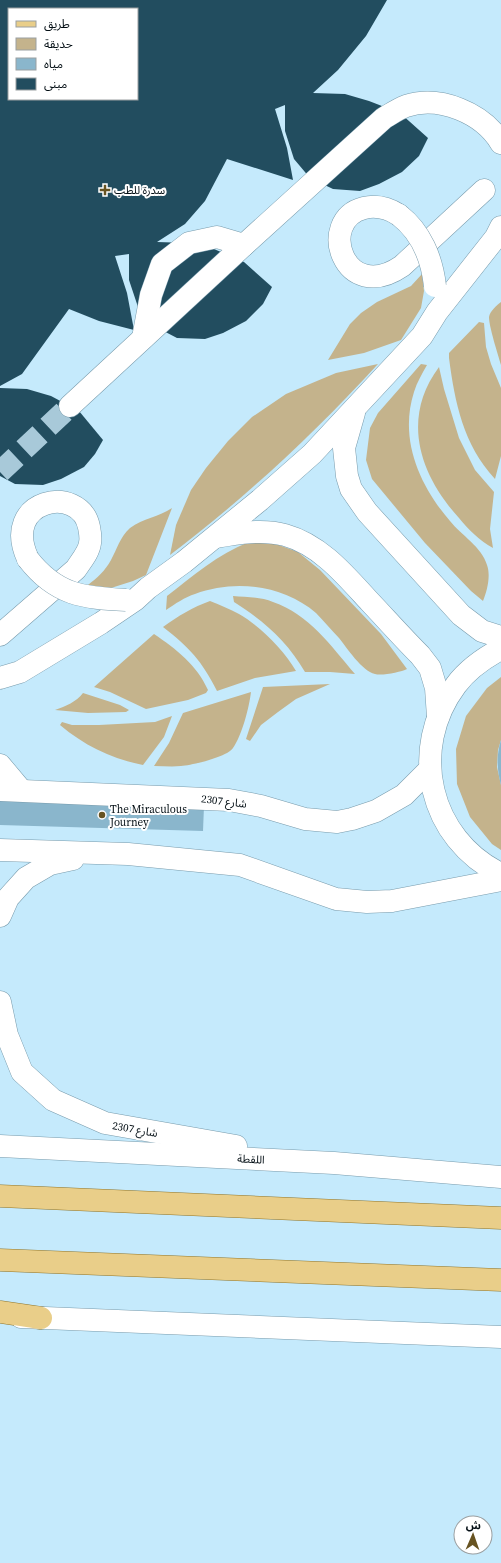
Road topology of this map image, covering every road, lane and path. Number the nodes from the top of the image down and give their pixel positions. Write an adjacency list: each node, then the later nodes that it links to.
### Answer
1 (501, 143): 4 (street)
2 (484, 190): 5 (street, bridge)
3 (501, 227): 5 (street)
4 (244, 244): 6 (street); 6 (street)
5 (432, 320): 8 (street)
6 (143, 338): 7 (street)
7 (70, 406)
8 (355, 409): 9 (street); 12 (street)
9 (215, 537): 10 (street); 15 (street)
10 (130, 600): 11 (street, bridge); 14 (street)
11 (0, 635)
12 (501, 637)
13 (501, 649): 15 (street)
14 (0, 678)
15 (438, 717): 17 (street)
16 (0, 765): 18 (street)
17 (429, 770): 18 (street, شارع 2307); 21 (street)
18 (10, 790)
19 (0, 850): 20 (street)
20 (96, 854): 22 (street); 23 (street)
21 (501, 874)
22 (501, 880)
23 (0, 916)
24 (0, 1002): 26 (street, شارع 2307)
25 (0, 1146): 26 (street, اللقطة)
26 (334, 1163): 27 (street, اللقطة)
27 (501, 1176)
28 (0, 1196): 29 (main road)
29 (501, 1218)
30 (0, 1260): 31 (main road)
31 (501, 1280)
32 (0, 1312): 34 (main road)
33 (0, 1316): 34 (street)
34 (41, 1318): 35 (street)
35 (501, 1337)

